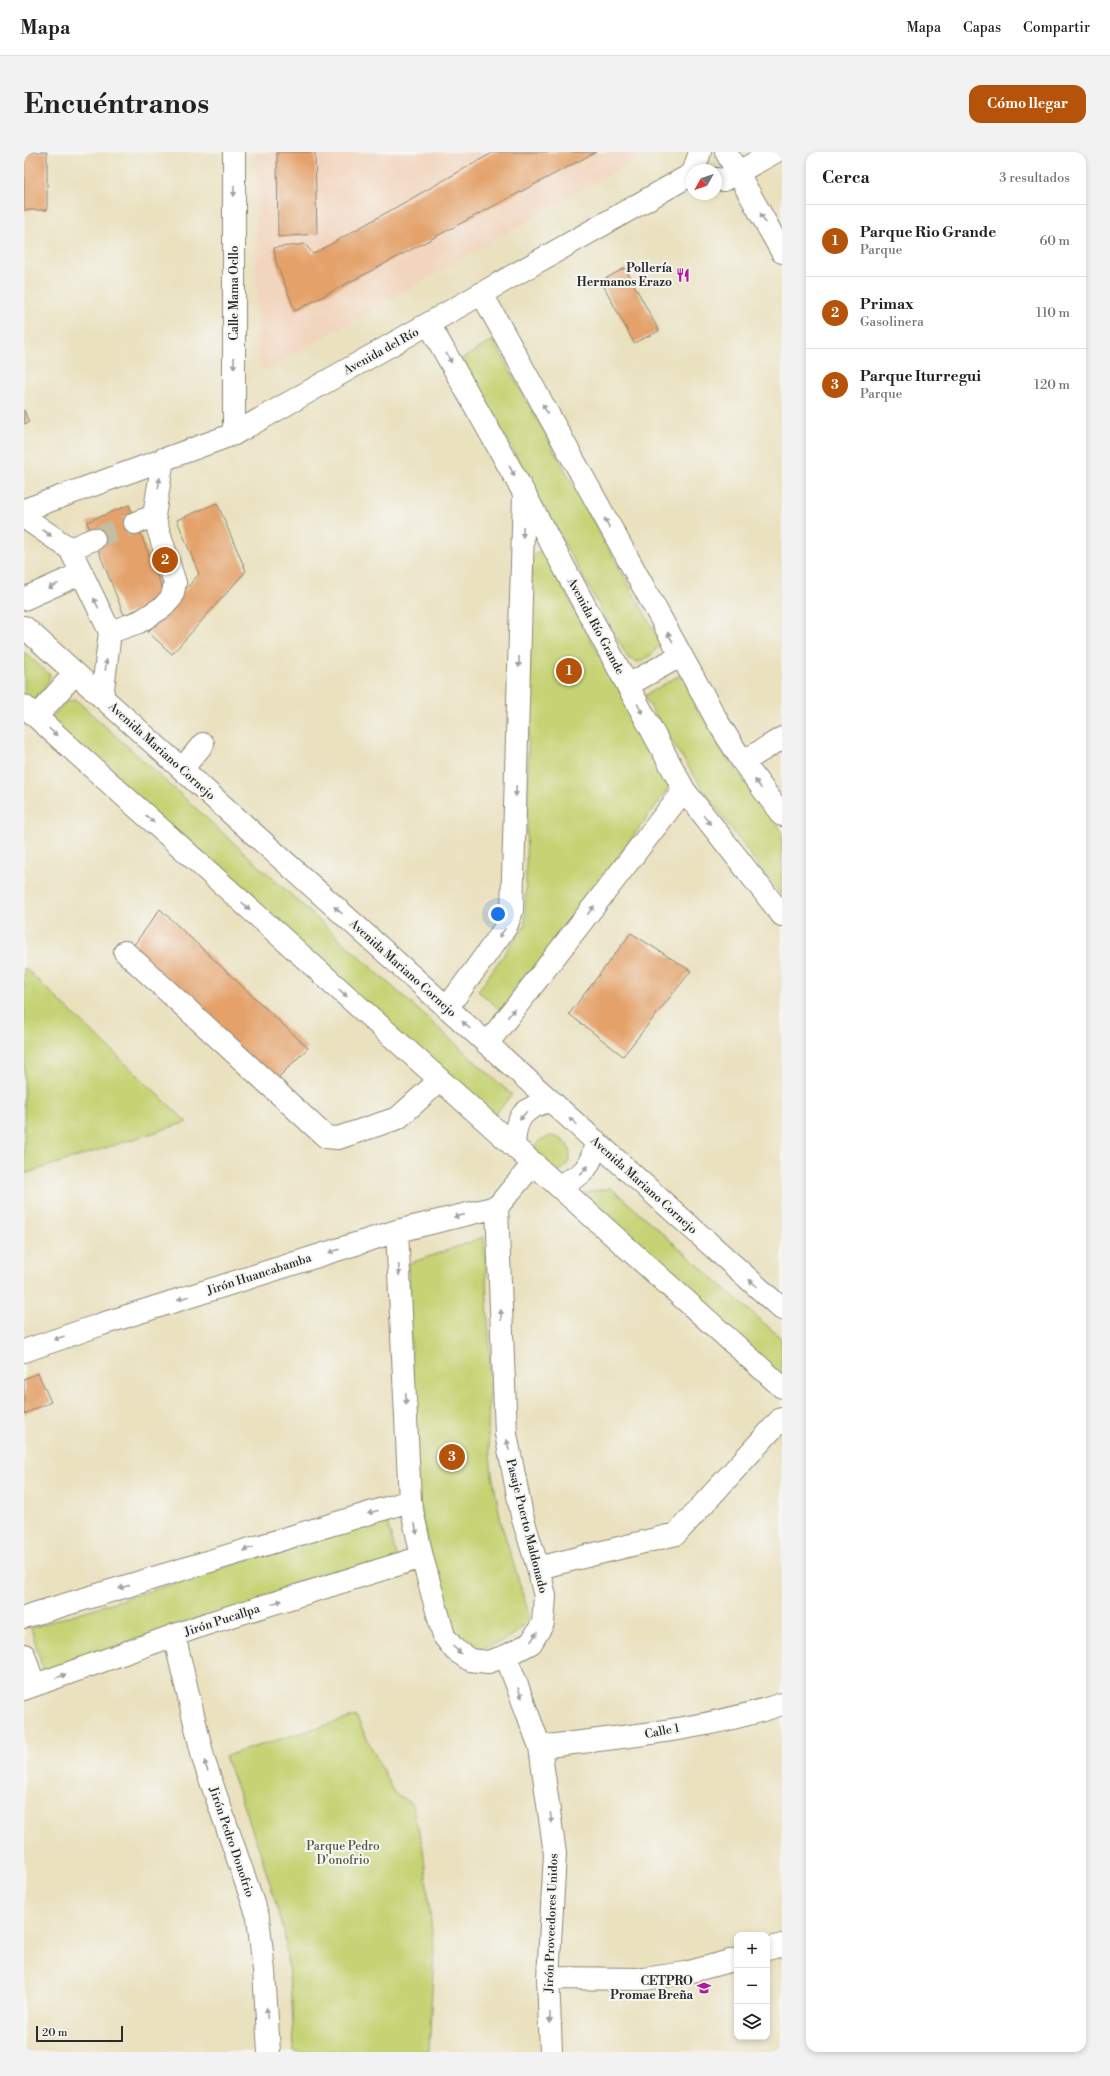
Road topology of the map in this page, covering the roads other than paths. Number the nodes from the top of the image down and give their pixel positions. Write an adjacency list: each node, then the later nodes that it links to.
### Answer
1 (234, 152): 12 (street, Calle Mama Ocllo, one-way to 12)
2 (700, 152): 5 (street)
3 (726, 152): 6 (street)
4 (776, 152): 6 (street)
5 (696, 164)
6 (738, 174): 8 (street); 9 (street, one-way to 6)
7 (686, 177): 10 (street, Avenida del Río)
8 (722, 180)
9 (782, 252)
10 (482, 294): 11 (street, Avenida del Río); 25 (street, one-way to 10)
11 (430, 324): 12 (street, Avenida del Río); 14 (street, Avenida Río Grande, one-way to 14)
12 (234, 434): 13 (street, Avenida del Río)
13 (163, 459): 15 (street, Avenida del Río); 24 (street, one-way to 13)
14 (524, 493): 27 (street, Avenida Río Grande); 38 (street, one-way to 38)
15 (56, 497): 16 (street, Avenida del Río); 17 (street, Avenida del Río)
16 (24, 500)
17 (24, 510)
18 (24, 517): 20 (street, one-way to 20)
19 (94, 539): 20 (street)
20 (70, 549): 21 (street)
21 (82, 573): 22 (street, one-way to 22); 24 (street, one-way to 21)
22 (24, 599)
23 (24, 627): 26 (street, Avenida Mariano Cornejo)
24 (110, 632): 28 (street, one-way to 24)
25 (680, 656): 27 (street); 32 (street)
26 (75, 673): 28 (street, Avenida Mariano Cornejo); 29 (street)
27 (628, 685): 34 (street, Avenida Río Grande, one-way to 34)
28 (102, 697): 33 (street, Avenida Mariano Cornejo)
29 (30, 711): 40 (street, one-way to 40)
30 (782, 738): 32 (street)
31 (203, 744): 33 (street)
32 (743, 762): 35 (street, one-way to 32)
33 (182, 769): 38 (street, Avenida Mariano Cornejo, one-way to 33)
34 (684, 790): 36 (street, Avenida Río Grande, one-way to 36); 39 (street, one-way to 34)
35 (782, 815)
36 (782, 915)
37 (125, 952): 40 (street)
38 (447, 1008): 39 (street, Avenida Mariano Cornejo, one-way to 38)
39 (487, 1044): 41 (street, Avenida Mariano Cornejo)
40 (440, 1080): 43 (street)
41 (551, 1101): 42 (street, Avenida Mariano Cornejo, one-way to 41); 43 (street, one-way to 43)
42 (596, 1141): 45 (street, one-way to 42); 48 (street, Avenida Mariano Cornejo, one-way to 42)
43 (514, 1146): 44 (street)
44 (534, 1164): 45 (street); 46 (street)
45 (557, 1185): 50 (street)
46 (497, 1207): 47 (street, Jirón Huancabamba, one-way to 47); 54 (street, Pasaje Puerto Maldonado, one-way to 46)
47 (397, 1231): 49 (street, Jirón Huancabamba, one-way to 49); 52 (street, Pasaje Puerto Maldonado, one-way to 52)
48 (782, 1309)
49 (24, 1351)
50 (782, 1387)
51 (782, 1418): 54 (street)
52 (410, 1501): 53 (street, Pasaje Puerto Maldonado, one-way to 53); 55 (street, one-way to 55)
53 (422, 1557): 56 (street, Jirón Pucallpa, one-way to 53); 58 (street, Pasaje Puerto Maldonado, one-way to 58)
54 (538, 1568): 58 (street, Pasaje Puerto Maldonado, one-way to 54)
55 (24, 1617)
56 (174, 1635): 59 (street, Jirón Pucallpa, one-way to 56); 66 (street, Jirón Pedro Donofrio, one-way to 56)
57 (24, 1655): 59 (street)
58 (506, 1656): 61 (street, Jirón Proveedores Unidos, one-way to 61)
59 (29, 1687)
60 (782, 1704): 61 (street, Calle 1)
61 (540, 1747): 65 (street, Jirón Proveedores Unidos, one-way to 65)
62 (782, 1945): 63 (street)
63 (770, 1948)
64 (734, 1960): 65 (street)
65 (548, 1978): 67 (street, Jirón Proveedores Unidos, one-way to 67)
66 (269, 2052)
67 (551, 2052)

